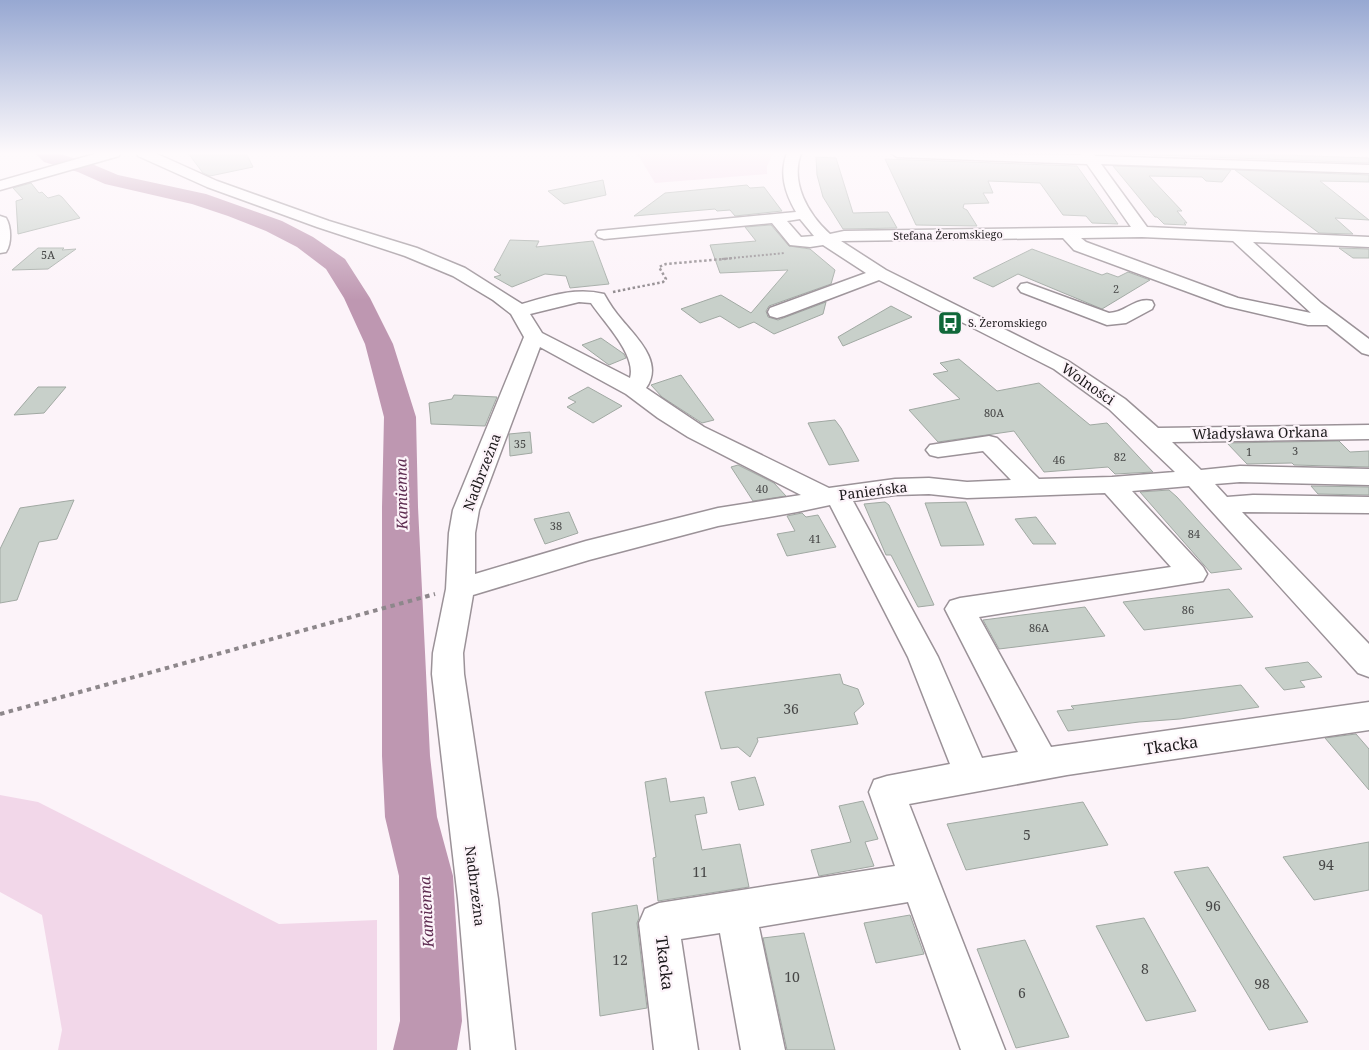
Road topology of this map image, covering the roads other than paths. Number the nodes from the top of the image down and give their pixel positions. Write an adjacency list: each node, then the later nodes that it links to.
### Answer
1 (264, 202): 19 (street)
2 (799, 202): 4 (street, Wolności)
3 (1120, 202): 7 (street)
4 (805, 215): 5 (street); 12 (street, Wolności)
5 (779, 217): 9 (street); 12 (street)
6 (0, 221): 13 (street)
7 (1142, 232): 8 (street, Stefana Żeromskiego); 10 (street, Stefana Żeromskiego)
8 (1067, 233): 12 (street, Stefana Żeromskiego); 15 (street)
9 (604, 234)
10 (1236, 235): 11 (street, Stefana Żeromskiego); 21 (street)
11 (1369, 242)
12 (808, 245): 14 (street, Wolności)
13 (0, 248)
14 (880, 274): 20 (street); 26 (street, Wolności)
15 (1180, 282): 18 (street); 21 (street)
16 (1027, 288): 18 (street)
17 (1123, 297): 18 (street)
18 (1144, 305)
19 (519, 310): 22 (street); 24 (street)
20 (776, 312)
21 (1332, 319): 23 (street)
22 (534, 338): 24 (street, Panieńska); 35 (street, Nadbrzeżna)
23 (1369, 349)
24 (634, 389): 32 (street, Panieńska)
25 (1369, 432): 26 (street, Władysława Orkana)
26 (1152, 435): 28 (street, Wolności)
27 (938, 450): 31 (street)
28 (1194, 477): 29 (street); 30 (street, Panieńska); 34 (street, Wolności)
29 (1369, 477)
30 (1112, 485): 31 (street, Panieńska); 38 (street)
31 (1031, 486): 32 (street, Panieńska)
32 (832, 496): 35 (street); 39 (street)
33 (1369, 505): 34 (street)
34 (1221, 506): 36 (street, Wolności)
35 (450, 591): 42 (street, Nadbrzeżna)
36 (1369, 664)
37 (1369, 716): 38 (street, Tkacka)
38 (1042, 764): 39 (street, Tkacka)
39 (972, 775): 40 (street, Tkacka)
40 (920, 881): 41 (street, Tkacka); 45 (street, Tkacka)
41 (736, 911): 43 (street, Tkacka); 44 (street)
42 (493, 1050)
43 (676, 1050)
44 (763, 1050)
45 (983, 1050)

